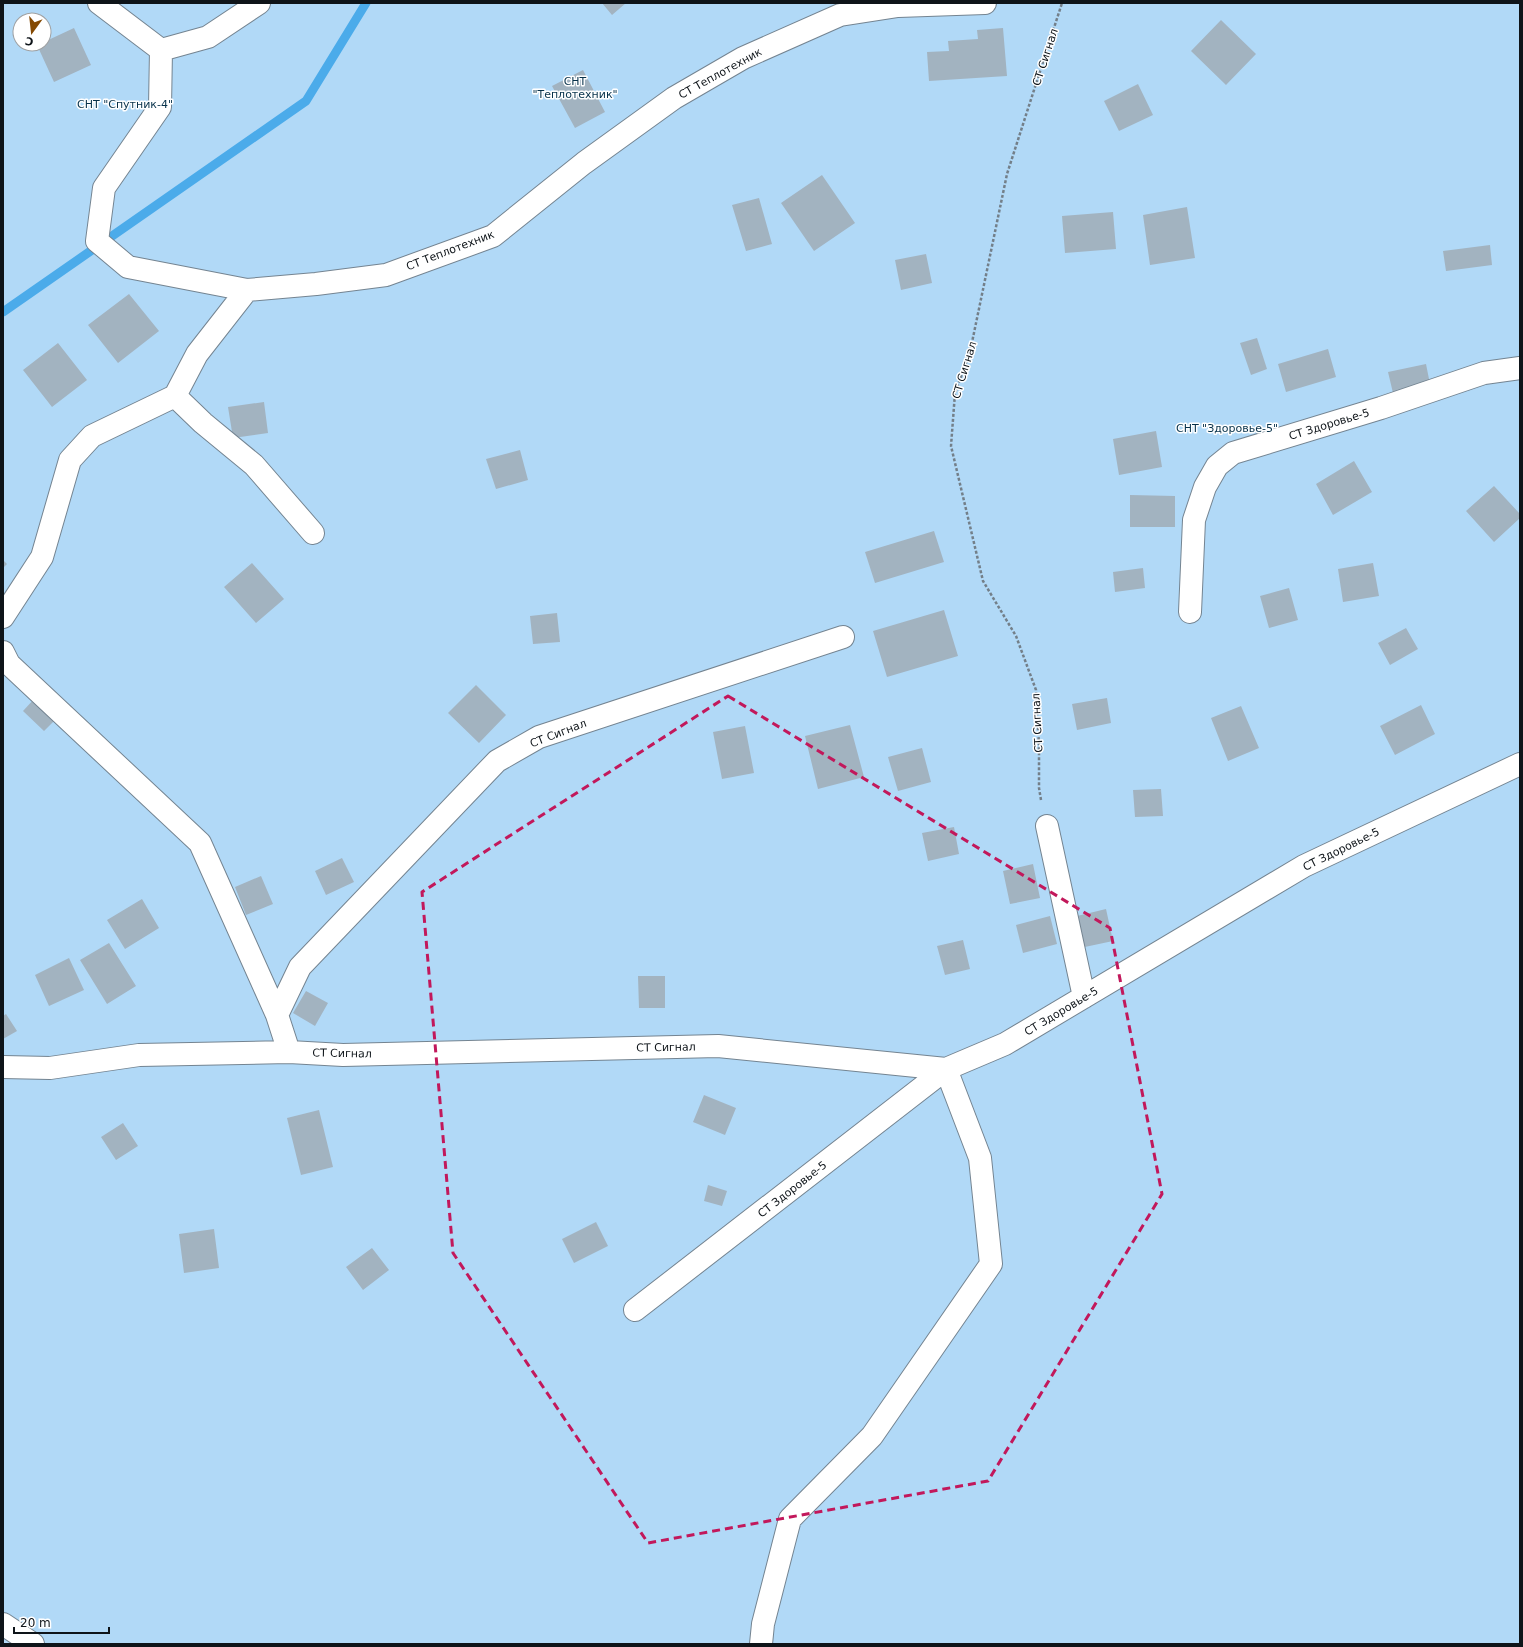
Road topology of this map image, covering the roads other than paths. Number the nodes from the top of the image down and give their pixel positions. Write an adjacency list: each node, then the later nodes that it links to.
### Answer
1 (99, 3): 4 (lane)
2 (259, 3): 4 (lane)
3 (986, 3): 5 (lane, СТ Теплотехник)
4 (161, 50): 5 (lane, СТ Теплотехник)
5 (247, 290): 7 (lane)
6 (1520, 368): 9 (lane, СТ Здоровье-5)
7 (174, 396): 8 (lane); 10 (lane)
8 (313, 532)
9 (1190, 612)
10 (3, 617)
11 (843, 637): 16 (lane, СТ Сигнал)
12 (3, 652): 16 (lane)
13 (1520, 764): 15 (lane, СТ Здоровье-5)
14 (1047, 826): 15 (lane)
15 (1084, 997): 19 (lane, СТ Здоровье-5)
16 (276, 1015): 17 (lane)
17 (289, 1052): 18 (lane, СТ Сигнал); 19 (lane, СТ Сигнал)
18 (3, 1067)
19 (946, 1069): 20 (lane, СТ Здоровье-5); 23 (lane)
20 (635, 1310)
21 (3, 1624): 22 (lane)
22 (33, 1644)
23 (761, 1644)

